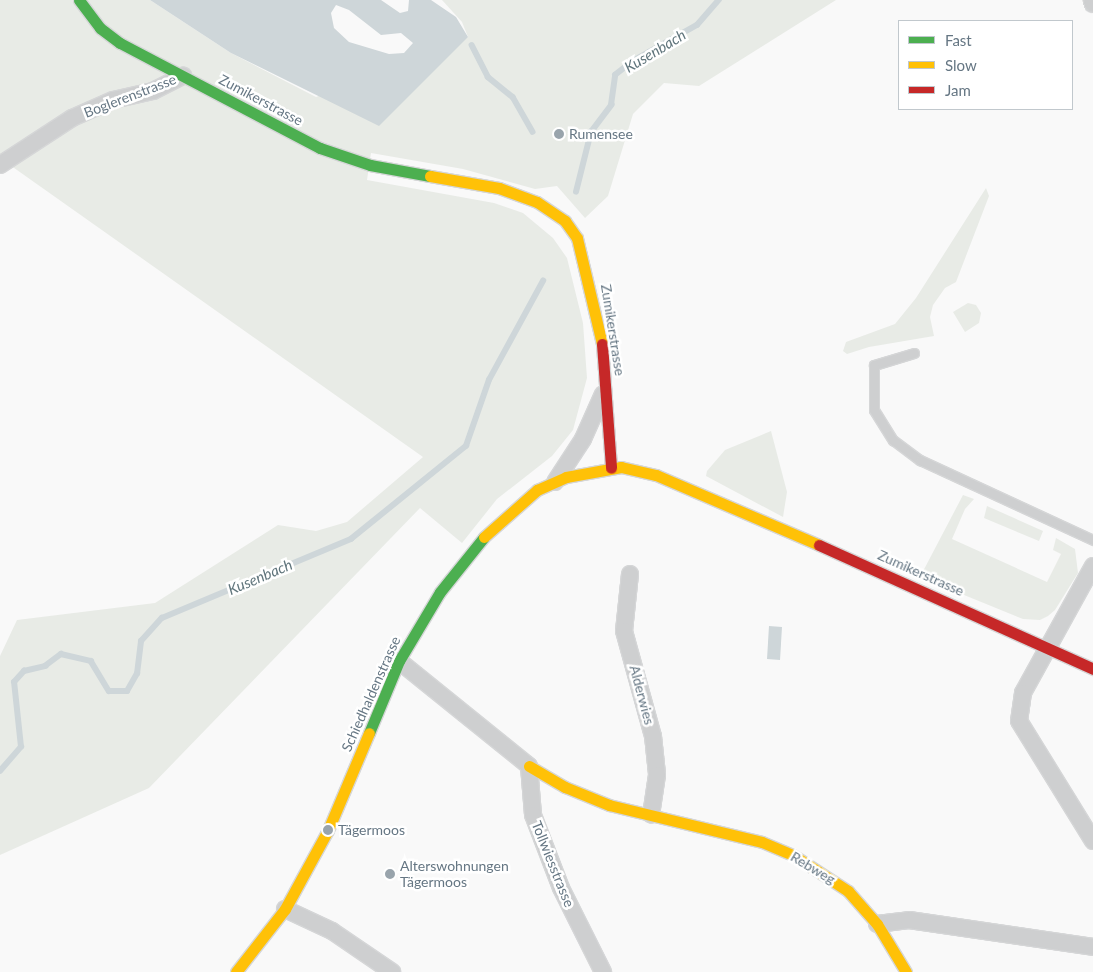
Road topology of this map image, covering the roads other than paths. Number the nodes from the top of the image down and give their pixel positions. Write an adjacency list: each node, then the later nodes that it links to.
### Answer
1 (79, 0): 2 (street, Zumikerstrasse)
2 (184, 76): 3 (street, Boglerenstrasse); 5 (street, Zumikerstrasse)
3 (0, 165)
4 (914, 353): 8 (lane)
5 (606, 385): 6 (street, Zumikerstrasse); 7 (street)
6 (611, 468): 7 (street, Schiedhaldenstrasse); 11 (street, Zumikerstrasse)
7 (554, 483): 12 (street, Schiedhaldenstrasse)
8 (1093, 540)
9 (1093, 566): 11 (street)
10 (630, 574): 15 (street, Alderwies)
11 (1046, 646): 13 (street, Zumikerstrasse); 16 (street)
12 (399, 661): 14 (street); 17 (street, Schiedhaldenstrasse)
13 (1093, 669)
14 (529, 766): 15 (street, Rebweg); 22 (street, Tollwiesstrasse)
15 (651, 815): 18 (street, Rebweg)
16 (1093, 841)
17 (285, 909): 20 (street, Schiedhaldenstrasse); 21 (street)
18 (877, 924): 19 (street); 23 (street, Rebweg)
19 (1093, 947)
20 (236, 972)
21 (392, 972)
22 (602, 972)
23 (906, 972)

